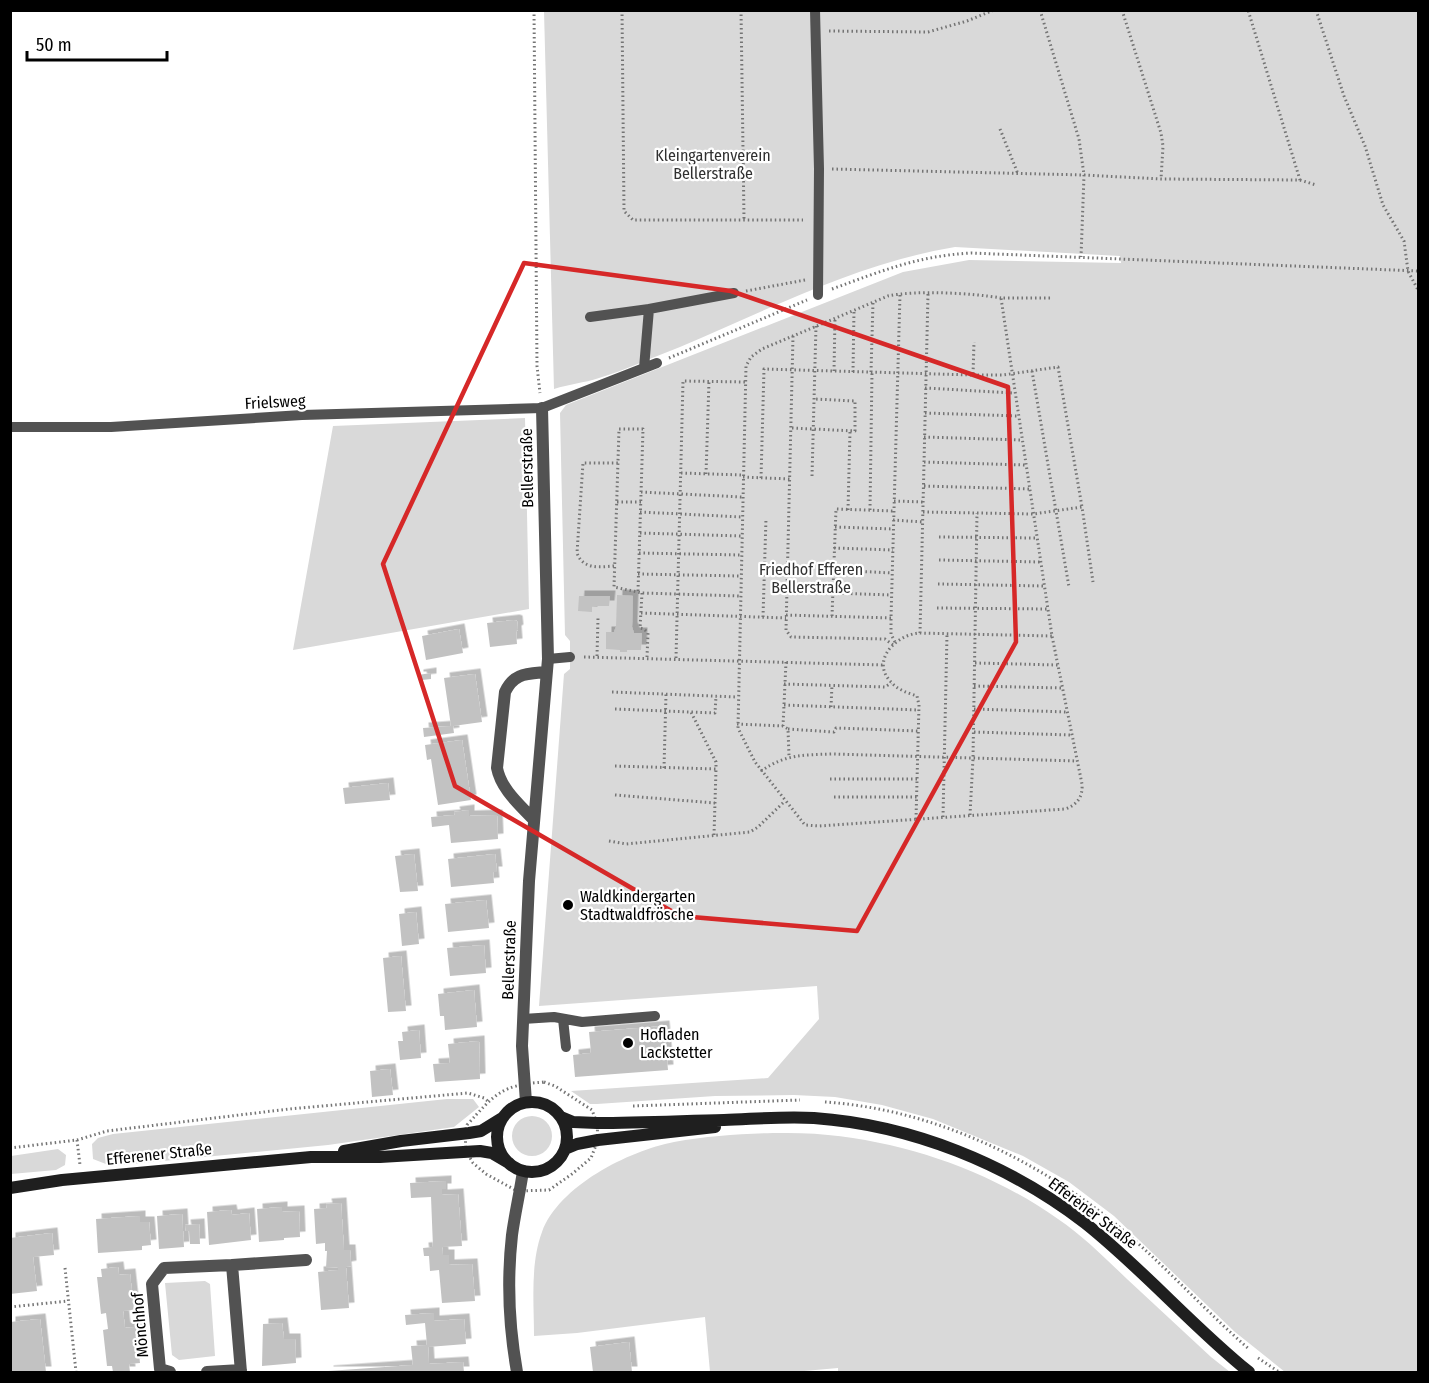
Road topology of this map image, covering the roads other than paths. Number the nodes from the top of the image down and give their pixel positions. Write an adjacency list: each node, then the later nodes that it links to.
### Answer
1 (815, 10): 3 (lane)
2 (734, 293): 4 (lane)
3 (818, 295)
4 (649, 309): 5 (lane); 7 (lane)
5 (590, 316)
6 (657, 363): 7 (lane, Frielsweg)
7 (644, 368): 8 (lane, Frielsweg)
8 (542, 408): 9 (lane, Frielsweg); 11 (street, Bellerstraße)
9 (10, 427)
10 (570, 657): 11 (lane)
11 (548, 659): 12 (street, Bellerstraße)
12 (546, 672): 13 (street, Bellerstraße); 13 (street)
13 (533, 819): 15 (street, Bellerstraße)
14 (655, 1016): 16 (lane)
15 (523, 1019): 16 (lane); 18 (street, Bellerstraße)
16 (563, 1019): 17 (lane)
17 (566, 1047)
18 (526, 1102): 19 (street); 20 (street)
19 (561, 1117): 21 (street, Efferener Straße); 22 (street)
20 (502, 1118): 23 (street, Efferener Straße); 24 (street)
21 (779, 1118): 22 (street, Efferener Straße); 33 (street, Efferener Straße)
22 (565, 1149): 25 (street)
23 (311, 1157): 24 (street, Efferener Straße); 26 (street, Efferener Straße)
24 (509, 1163): 25 (street)
25 (523, 1171): 32 (street)
26 (10, 1188)
27 (306, 1260): 28 (street, Mönchhof)
28 (232, 1265): 29 (street); 30 (street, Mönchhof)
29 (241, 1371): 31 (street)
30 (170, 1372)
31 (207, 1372)
32 (517, 1372)
33 (1249, 1372)

